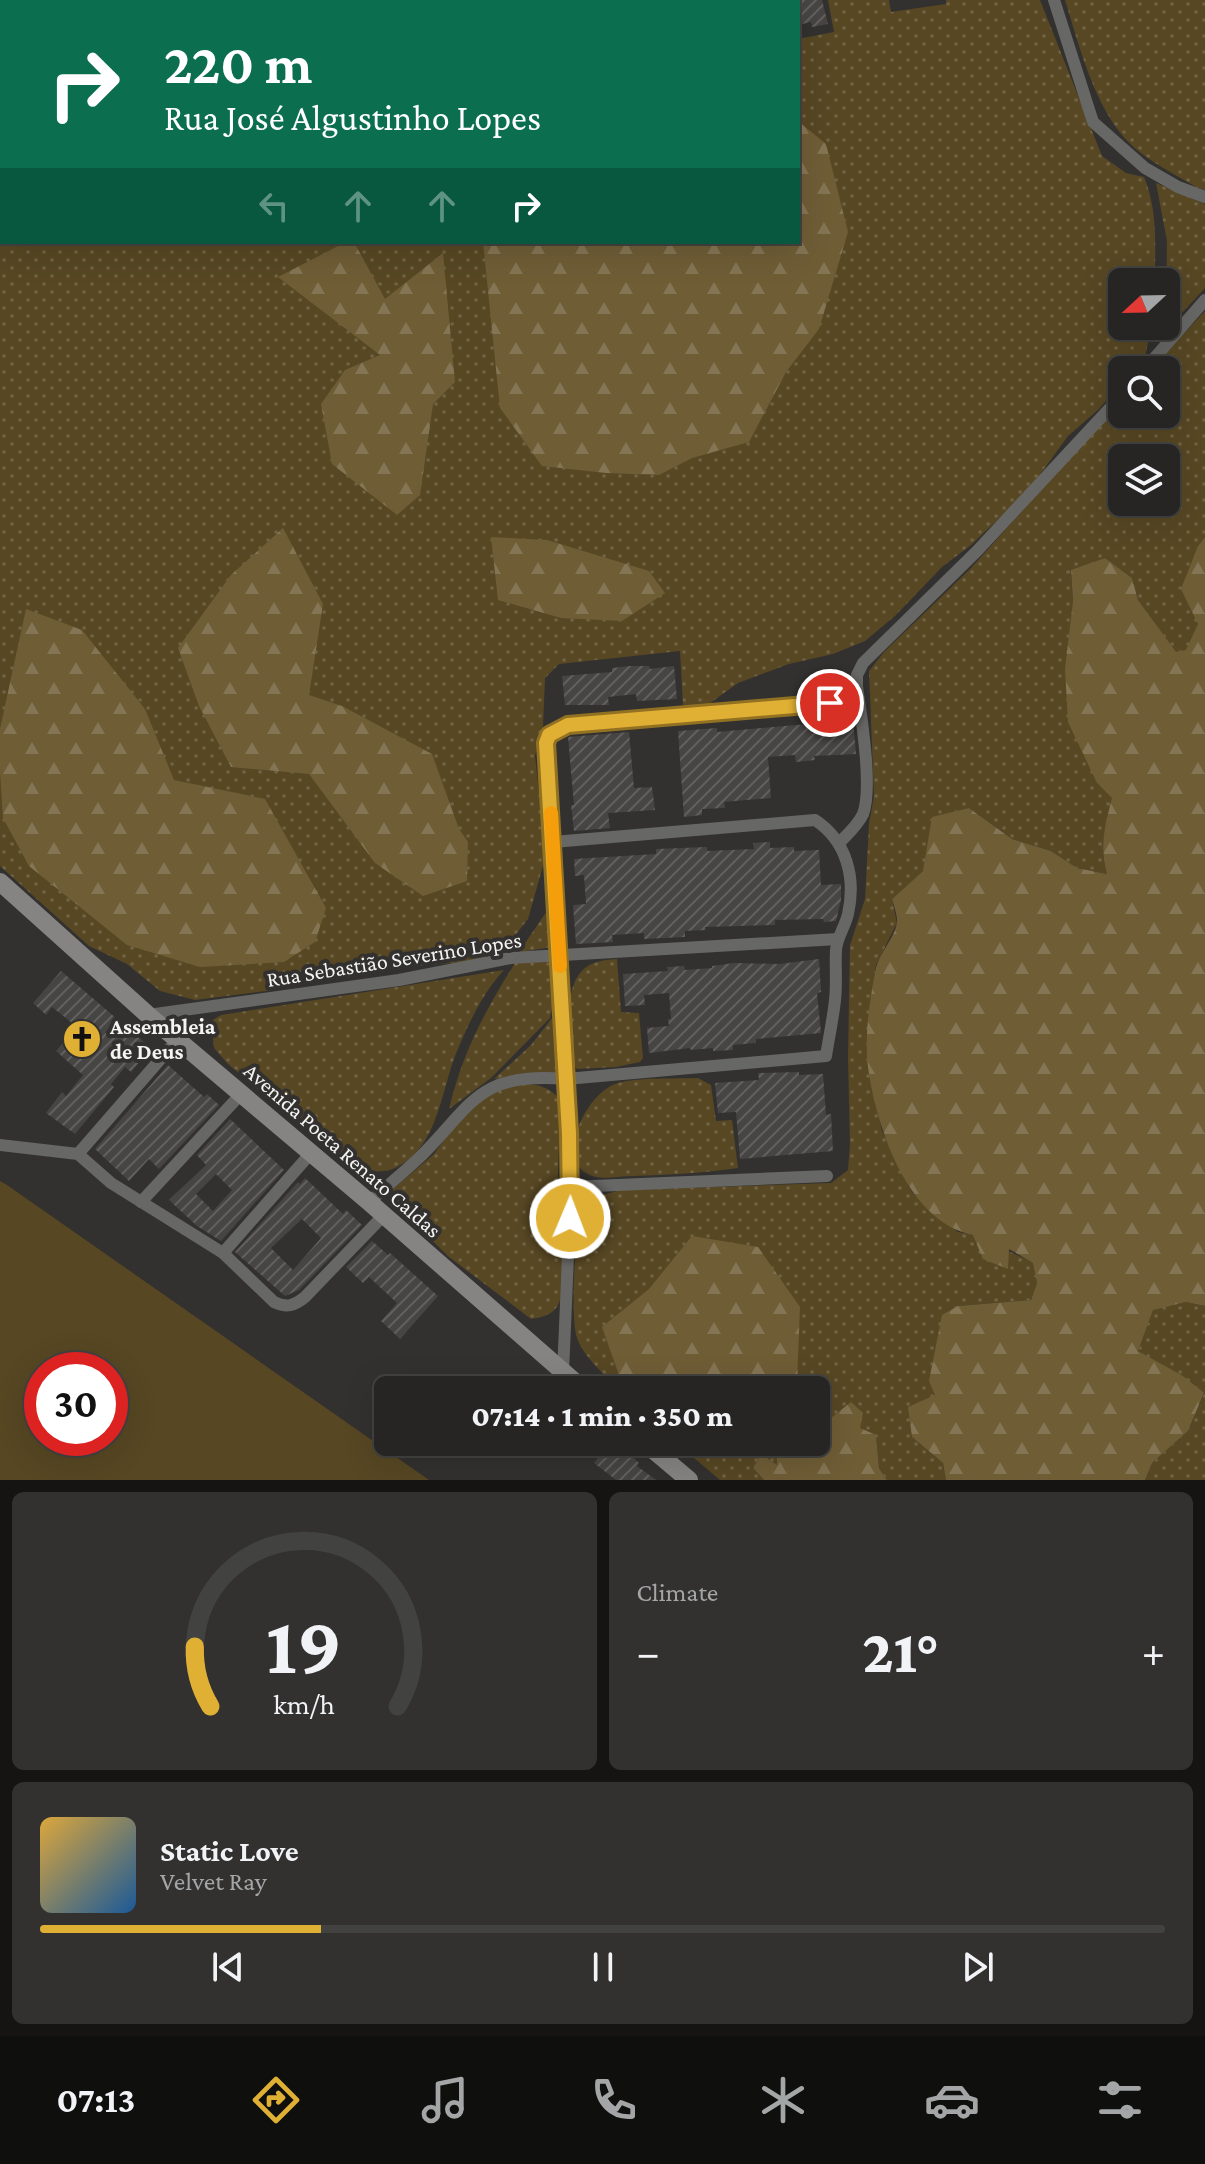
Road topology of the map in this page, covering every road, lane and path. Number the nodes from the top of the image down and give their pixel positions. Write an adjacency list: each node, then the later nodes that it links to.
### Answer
1 (1054, 0): 2 (street)
2 (1205, 197)
3 (1205, 300): 4 (street)
4 (1156, 356)
5 (1108, 410): 6 (street)
6 (859, 701): 7 (street); 8 (street)
7 (553, 842): 8 (street); 11 (street)
8 (839, 843): 10 (street)
9 (0, 882): 12 (main road, Avenida Poeta Renato Caldas)
10 (838, 939): 11 (street, Rua Sebastião Severino Lopes); 14 (street)
11 (559, 954): 12 (street, Rua Sebastião Severino Lopes); 14 (street)
12 (148, 1015): 13 (main road, Avenida Poeta Renato Caldas)
13 (177, 1040): 15 (main road, Avenida Poeta Renato Caldas); 18 (street)
14 (566, 1079): 20 (street); 22 (street)
15 (241, 1094): 17 (main road, Avenida Poeta Renato Caldas); 21 (street)
16 (0, 1145): 18 (street)
17 (311, 1153): 22 (main road, Avenida Poeta Renato Caldas); 24 (street)
18 (78, 1154): 21 (street)
19 (827, 1176): 20 (street)
20 (571, 1187): 25 (street)
21 (141, 1202): 24 (street)
22 (369, 1202): 23 (main road, Avenida Poeta Renato Caldas)
23 (384, 1215): 24 (street); 25 (main road, Avenida Poeta Renato Caldas)
24 (223, 1253)
25 (563, 1373): 26 (main road, Avenida Poeta Renato Caldas)
26 (567, 1376)
27 (659, 1456): 28 (main road)
28 (684, 1479)

